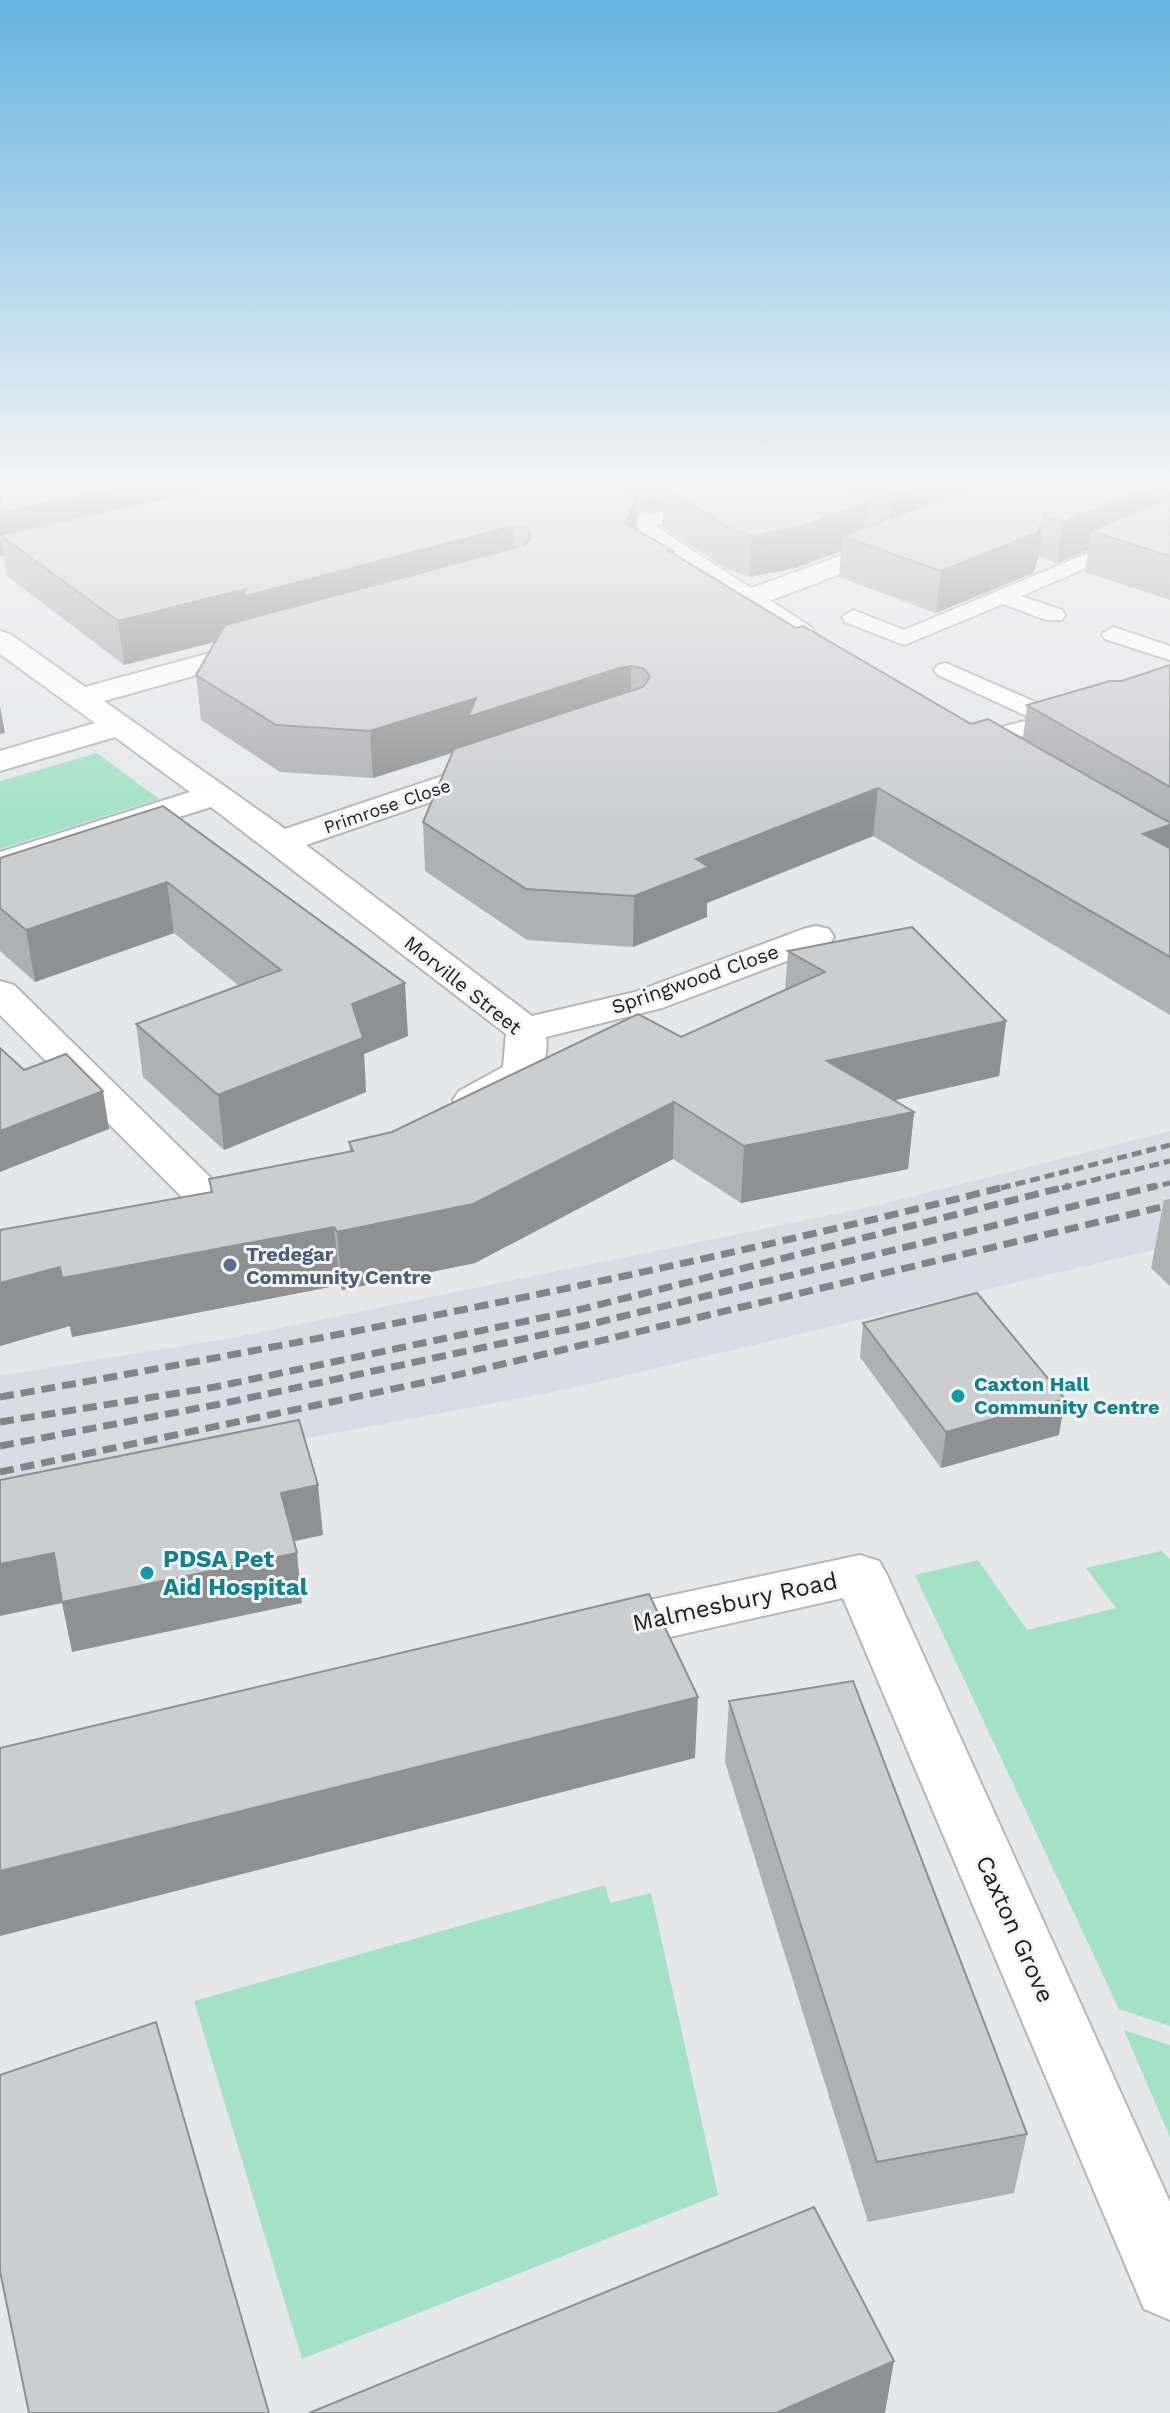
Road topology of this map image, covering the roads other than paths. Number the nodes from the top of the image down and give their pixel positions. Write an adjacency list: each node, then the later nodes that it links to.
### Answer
1 (743, 596): 4 (street)
2 (756, 596): 4 (street)
3 (1001, 596): 5 (lane); 6 (lane)
4 (748, 599): 10 (street)
5 (1054, 615)
6 (853, 617)
7 (1113, 634): 11 (lane)
8 (0, 640): 13 (street, Morville Street)
9 (288, 641): 13 (street)
10 (820, 646)
11 (1170, 653)
12 (946, 670): 15 (lane)
13 (83, 697): 16 (street, Morville Street)
14 (1085, 719): 15 (lane)
15 (1056, 720): 18 (lane)
16 (119, 726): 20 (street); 22 (street, Morville Street)
17 (946, 726): 18 (street)
18 (972, 742): 21 (street)
19 (528, 758): 23 (street, Primrose Close)
20 (0, 761)
21 (1007, 765)
22 (213, 796): 23 (street, Morville Street); 24 (street)
23 (281, 842): 27 (street, Morville Street)
24 (0, 863)
25 (816, 937): 27 (street, Springwood Close)
26 (0, 993): 29 (street)
27 (525, 1030): 28 (street, Morville Street)
28 (440, 1115)
29 (162, 1208)
30 (860, 1575): 31 (street, Malmesbury Road); 32 (street, Caxton Grove)
31 (553, 1642)
32 (1170, 2284)

